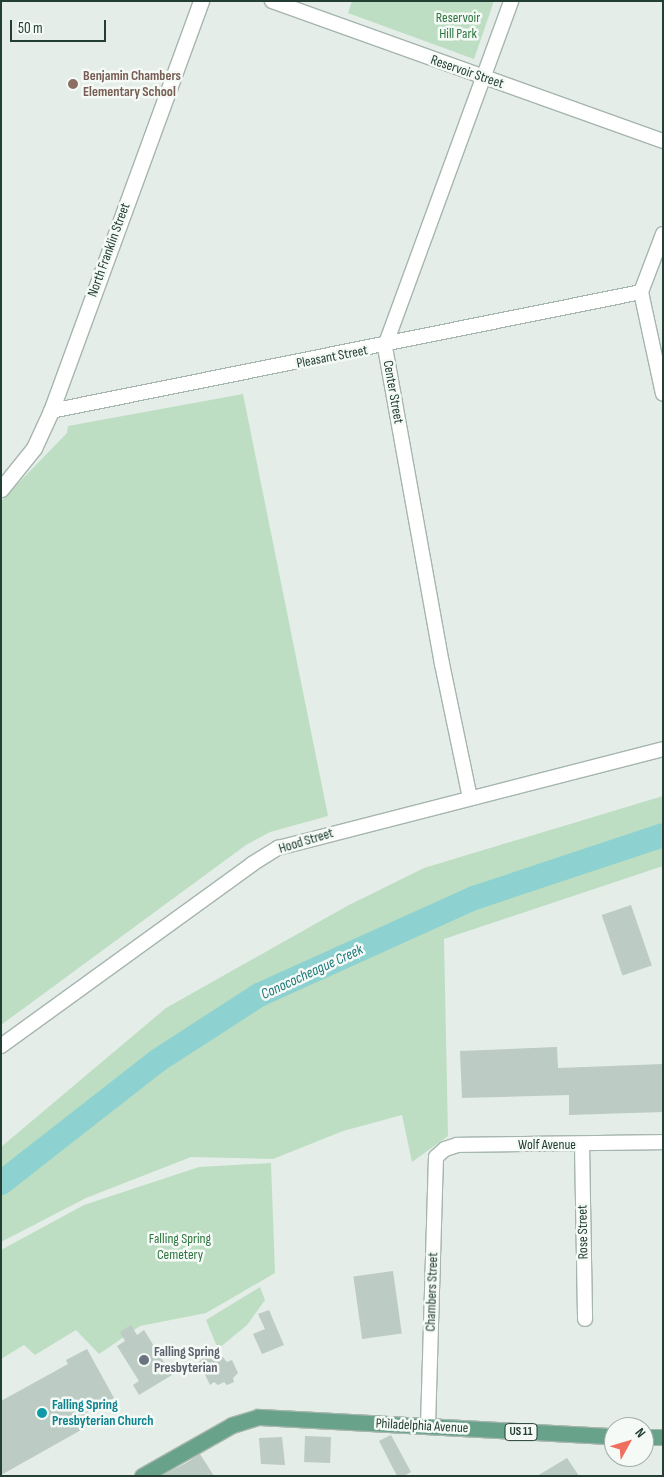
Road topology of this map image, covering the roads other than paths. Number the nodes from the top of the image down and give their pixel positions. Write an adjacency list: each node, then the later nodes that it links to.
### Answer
1 (201, 1): 10 (street, North Franklin Street)
2 (272, 1): 4 (street, Reservoir Street)
3 (511, 1): 4 (street, Center Street)
4 (483, 77): 5 (street, Reservoir Street); 8 (street, Center Street)
5 (663, 141)
6 (663, 234): 7 (street)
7 (641, 292): 8 (street, Pleasant Street); 9 (street)
8 (385, 346): 10 (street, Pleasant Street); 13 (street, Center Street)
9 (663, 394)
10 (51, 411): 11 (street, North Franklin Street)
11 (1, 490)
12 (663, 749): 13 (street, Hood Street)
13 (470, 798): 14 (street, Hood Street)
14 (1, 1046)
15 (663, 1142): 16 (street, Wolf Avenue)
16 (582, 1144): 17 (street, Wolf Avenue); 18 (street, Rose Street)
17 (436, 1157): 19 (street, Chambers Street)
18 (585, 1319)
19 (428, 1426): 20 (main road, Philadelphia Avenue / US 11); 21 (main road, Philadelphia Avenue / US 11)
20 (604, 1435)
21 (142, 1476)

